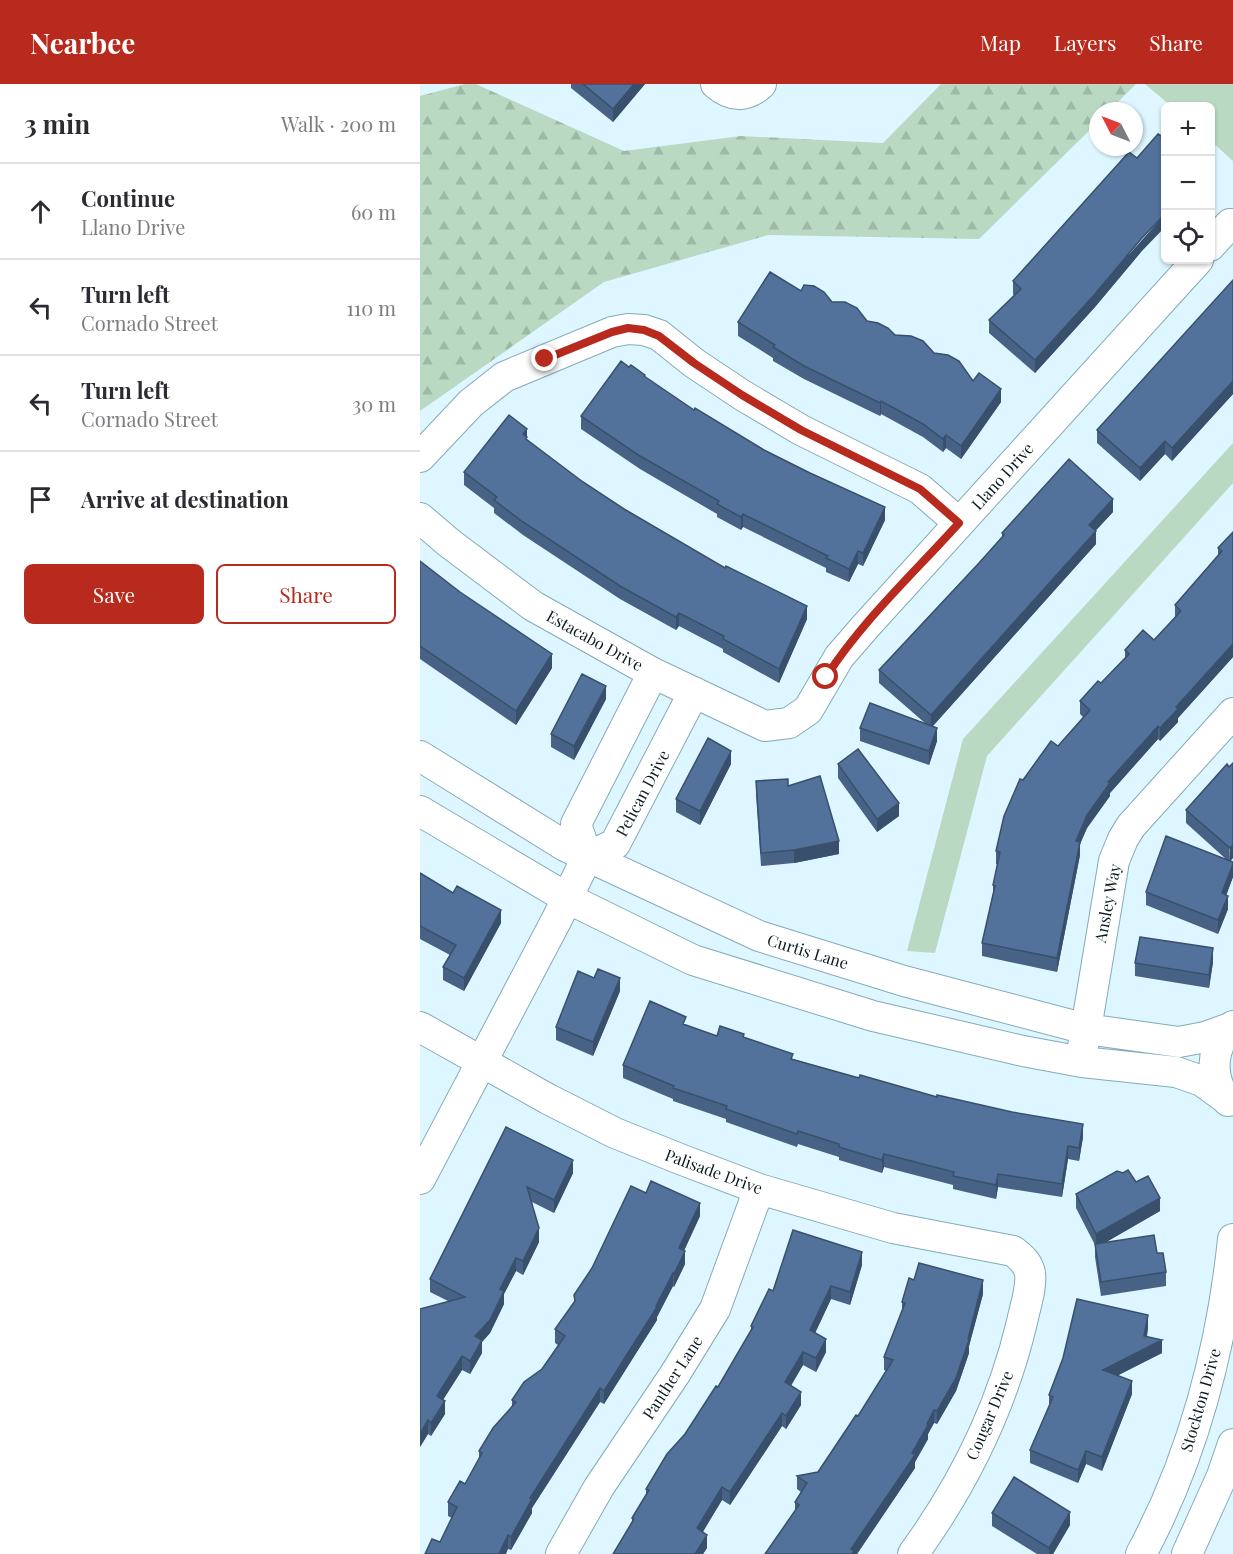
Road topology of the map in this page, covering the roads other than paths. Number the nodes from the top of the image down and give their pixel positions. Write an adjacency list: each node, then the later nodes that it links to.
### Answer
1 (716, 84): 2 (street)
2 (761, 84)
3 (1233, 224): 4 (street)
4 (1215, 240)
5 (1194, 264): 8 (street, Llano Drive)
6 (420, 457): 8 (street)
7 (420, 518): 9 (street, Estacabo Drive)
8 (959, 523): 12 (street, Llano Drive)
9 (653, 673): 10 (street, Estacabo Drive); 15 (street)
10 (694, 692): 12 (street, Estacabo Drive); 15 (street, Pelican Drive)
11 (1233, 714): 19 (street, Ansley Way)
12 (789, 723)
13 (420, 756): 15 (street, Curtis Lane)
14 (420, 811): 16 (street)
15 (587, 857): 16 (street); 19 (street, Curtis Lane)
16 (567, 898): 20 (street); 21 (street)
17 (420, 1027): 20 (street, Palisade Drive)
18 (1231, 1027): 19 (street, Curtis Lane); 22 (street)
19 (1086, 1029): 21 (street, Ansley Way)
20 (483, 1061): 23 (street); 24 (street, Palisade Drive)
21 (1082, 1062): 22 (street)
22 (1231, 1104)
23 (420, 1179)
24 (759, 1189): 26 (street, Palisade Drive); 29 (street, Panther Lane)
25 (1233, 1239): 30 (street, Stockton Drive)
26 (1026, 1264): 28 (street, Cougar Drive)
27 (1233, 1444): 31 (street)
28 (925, 1550)
29 (561, 1554)
30 (1141, 1554)
31 (1187, 1554)

